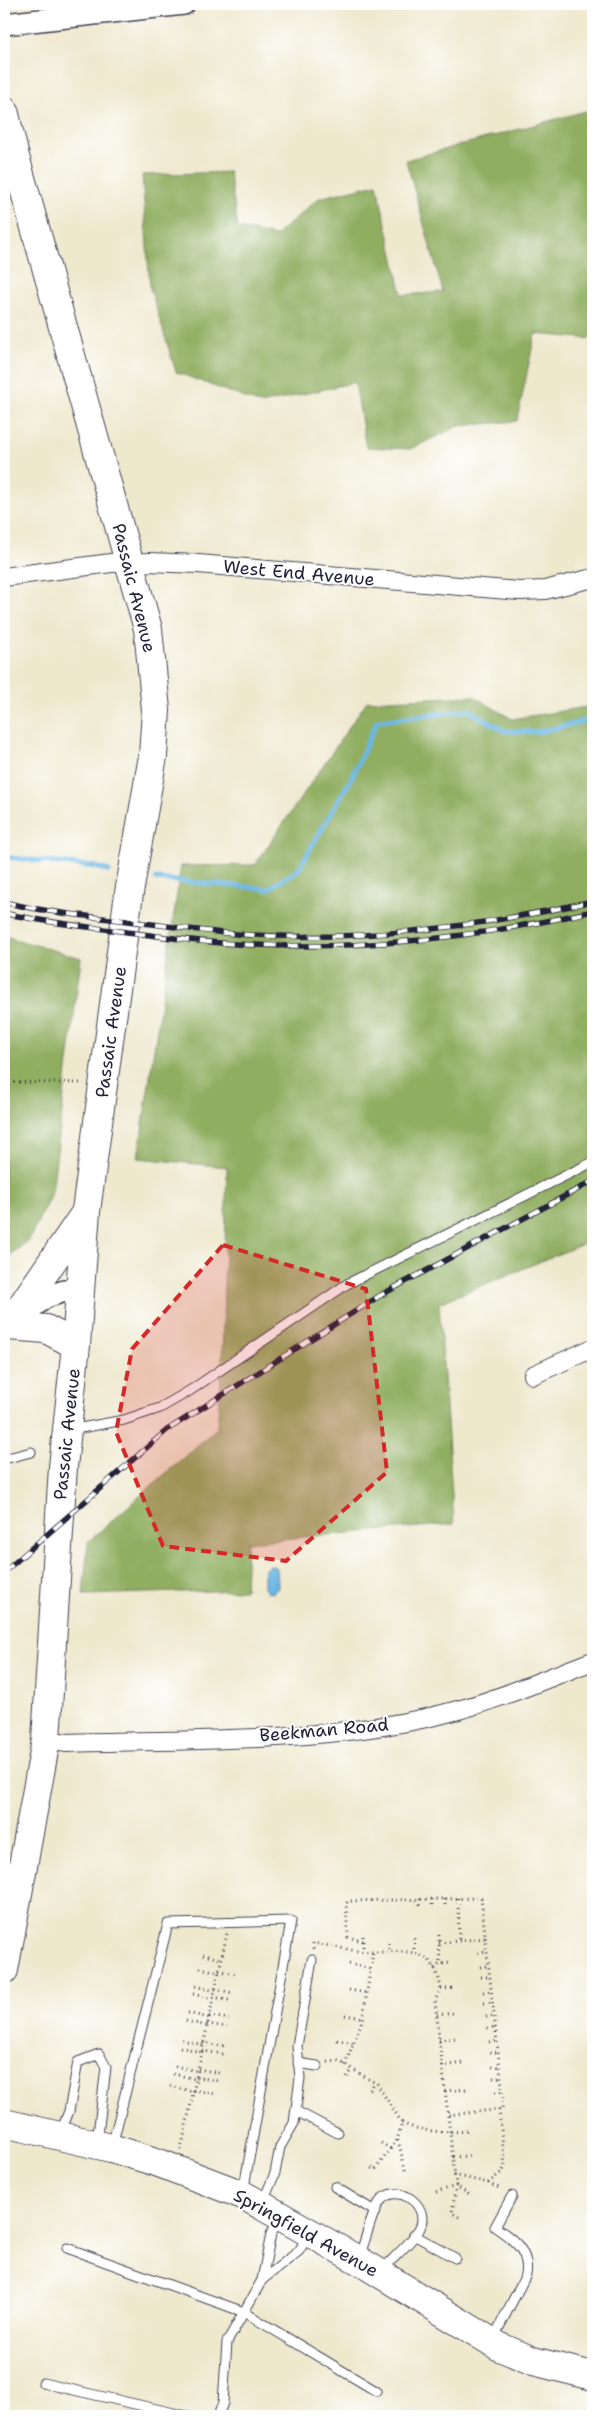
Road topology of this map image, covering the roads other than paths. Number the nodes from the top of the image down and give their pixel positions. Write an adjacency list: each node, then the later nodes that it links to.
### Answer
1 (184, 4): 2 (street)
2 (4, 24)
3 (4, 110): 4 (main road, Passaic Avenue)
4 (130, 562): 5 (street, West End Avenue); 6 (street, West End Avenue); 8 (main road, Passaic Avenue)
5 (4, 578)
6 (593, 578)
7 (593, 1162): 14 (lane)
8 (86, 1211): 9 (main road, Passaic Avenue); 10 (main road)
9 (80, 1286): 10 (street); 11 (main road, Passaic Avenue)
10 (6, 1329): 11 (main road)
11 (76, 1344): 14 (main road, Passaic Avenue)
12 (593, 1348): 13 (street)
13 (533, 1374)
14 (68, 1430): 18 (main road, Passaic Avenue)
15 (31, 1452): 16 (lane)
16 (4, 1459)
17 (593, 1661): 18 (street, Beekman Road)
18 (46, 1740): 20 (main road, Passaic Avenue)
19 (312, 1960): 21 (lane)
20 (4, 1970)
21 (298, 2063): 22 (lane); 23 (lane)
22 (317, 2066)
23 (296, 2111): 25 (lane); 30 (lane)
24 (4, 2123): 26 (main road, Springfield Avenue)
25 (338, 2133)
26 (60, 2135): 27 (main road, Springfield Avenue); 27 (lane)
27 (104, 2146): 30 (main road, Springfield Avenue); 30 (lane)
28 (335, 2187): 31 (lane)
29 (508, 2193): 39 (lane)
30 (262, 2205): 32 (main road, Springfield Avenue); 37 (lane)
31 (376, 2212): 33 (lane); 36 (lane)
32 (310, 2232): 36 (main road, Springfield Avenue); 37 (lane)
33 (414, 2235): 35 (lane); 36 (lane)
34 (67, 2248): 38 (lane)
35 (455, 2258)
36 (368, 2267): 39 (main road, Springfield Avenue)
37 (262, 2280): 38 (lane)
38 (244, 2312): 42 (lane); 44 (lane)
39 (491, 2342): 40 (main road, Springfield Avenue)
40 (593, 2376)
41 (43, 2383): 43 (lane)
42 (376, 2391)
43 (188, 2416)
44 (218, 2416)

